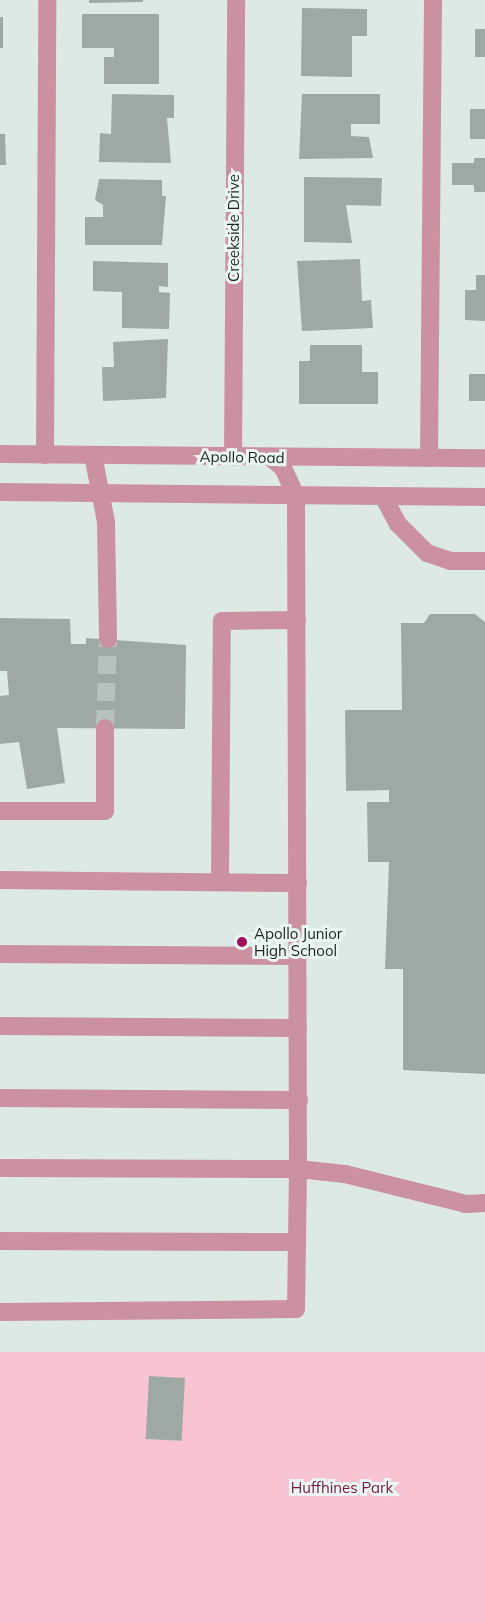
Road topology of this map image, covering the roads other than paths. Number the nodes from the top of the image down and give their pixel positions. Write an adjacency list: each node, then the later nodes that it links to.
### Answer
1 (47, 0): 5 (street)
2 (236, 0): 7 (street, Creekside Drive)
3 (433, 0): 9 (street)
4 (0, 454): 5 (street, Apollo Road)
5 (45, 455): 6 (street, Apollo Road)
6 (93, 455): 7 (street, Apollo Road); 12 (street)
7 (233, 457): 8 (street, Apollo Road)
8 (270, 457): 9 (street, Apollo Road); 13 (street)
9 (429, 458): 10 (street, Apollo Road)
10 (485, 458)
11 (0, 492): 12 (street)
12 (97, 494): 13 (street); 18 (street)
13 (296, 496): 14 (street); 17 (street)
14 (383, 496): 15 (street); 16 (street)
15 (485, 497)
16 (485, 561)
17 (297, 620): 22 (street); 23 (street)
18 (108, 639)
19 (105, 728): 20 (street)
20 (0, 811)
21 (0, 880): 22 (street)
22 (220, 882): 23 (street)
23 (298, 883): 25 (street)
24 (0, 954): 25 (street)
25 (298, 956): 27 (street)
26 (0, 1026): 27 (street)
27 (298, 1028): 29 (street)
28 (0, 1098): 29 (street)
29 (298, 1100): 31 (street)
30 (0, 1168): 31 (street)
31 (298, 1169): 32 (street); 34 (street)
32 (485, 1203)
33 (0, 1241): 34 (street)
34 (297, 1242): 35 (street)
35 (0, 1312)

